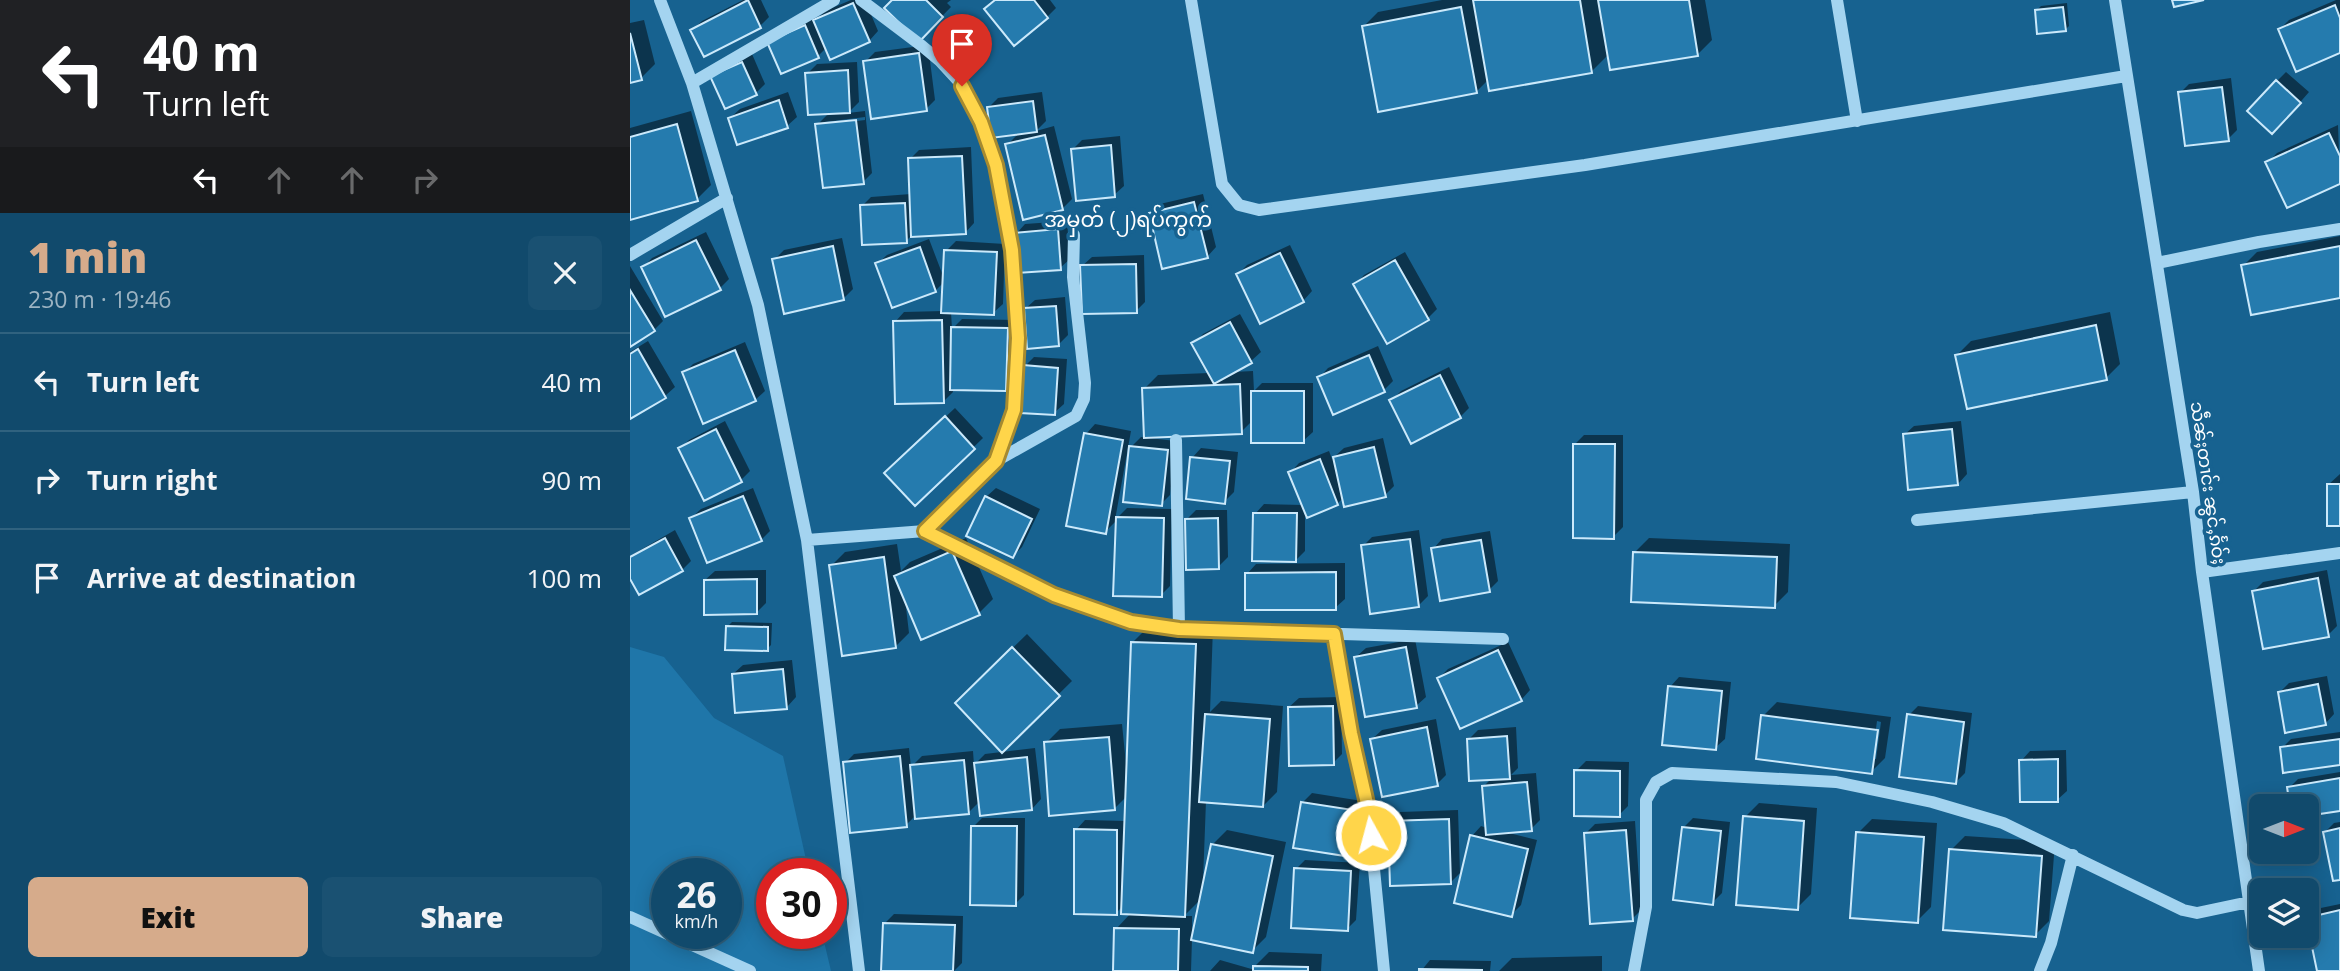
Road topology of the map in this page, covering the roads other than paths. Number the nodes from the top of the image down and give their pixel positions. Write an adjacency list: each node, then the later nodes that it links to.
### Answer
1 (660, 0): 8 (street)
2 (834, 0): 8 (street)
3 (861, 0): 16 (street)
4 (1191, 0): 9 (street)
5 (1837, 0): 9 (street)
6 (2115, 0): 7 (street, သဵၼ်ႈတၢင်း ၼွင်ႇၵႅဝ်ႈ)
7 (2126, 76): 9 (street); 14 (street, သဵၼ်ႈတၢင်း ၼွင်ႇၵႅဝ်ႈ)
8 (692, 83): 10 (street)
9 (1857, 121)
10 (727, 198): 13 (street); 20 (street)
11 (2340, 229): 14 (street)
12 (1074, 235): 16 (street)
13 (630, 255)
14 (2157, 263): 17 (street, သဵၼ်ႈတၢင်း ၼွင်ႇၵႅဝ်ႈ)
15 (1176, 440): 23 (street)
16 (996, 461): 19 (street)
17 (2193, 492): 18 (street); 22 (street, သဵၼ်ႈတၢင်း ၼွင်ႇၵႅဝ်ႈ)
18 (1917, 520)
19 (925, 531): 20 (street); 23 (street)
20 (807, 540): 31 (street)
21 (2340, 553): 22 (street)
22 (2202, 572): 27 (street, သဵၼ်ႈတၢင်း ၼွင်ႇၵႅဝ်ႈ)
23 (1179, 629): 24 (street)
24 (1334, 634): 25 (street); 32 (street)
25 (1503, 639)
26 (2073, 855): 27 (street); 33 (street); 34 (street)
27 (2249, 902)
28 (630, 917): 30 (street)
29 (2256, 948): 35 (street, သဵၼ်ႈတၢင်း ၼွင်ႇၵႅဝ်ႈ)
30 (746, 970)
31 (859, 971)
32 (1384, 971)
33 (1634, 971)
34 (2040, 971)
35 (2259, 971)

